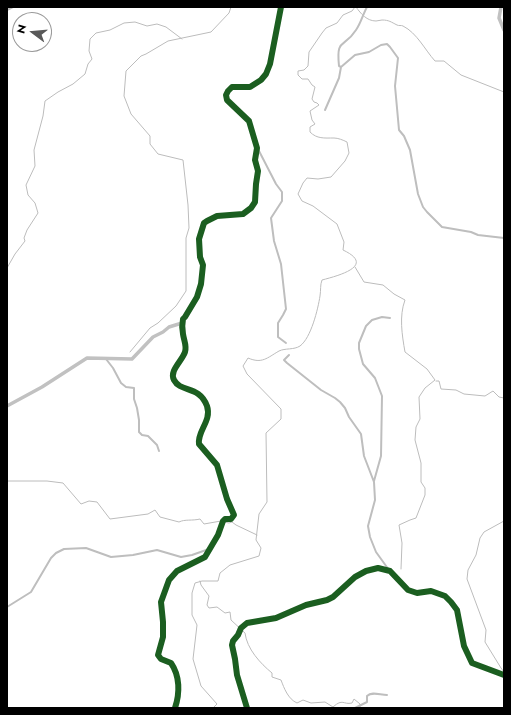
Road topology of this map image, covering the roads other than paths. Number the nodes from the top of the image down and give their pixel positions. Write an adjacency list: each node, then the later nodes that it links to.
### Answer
1 (13, 7): 5 (street)
2 (281, 7): 9 (street)
3 (367, 7): 7 (street)
4 (501, 7): 6 (street)
5 (7, 10)
6 (504, 30)
7 (341, 67): 8 (street); 10 (street)
8 (325, 110)
9 (257, 148): 12 (street); 13 (street)
10 (504, 238)
11 (390, 318): 18 (street)
12 (182, 323): 15 (street); 19 (street)
13 (286, 343)
14 (289, 355): 18 (street)
15 (106, 359): 16 (street); 17 (street)
16 (7, 406)
17 (159, 451)
18 (374, 482): 20 (street)
19 (209, 549): 21 (street); 24 (street)
20 (390, 571): 22 (street); 25 (street)
21 (7, 608)
22 (504, 675)
23 (387, 695): 26 (street)
24 (175, 708)
25 (247, 708)
26 (355, 708)

